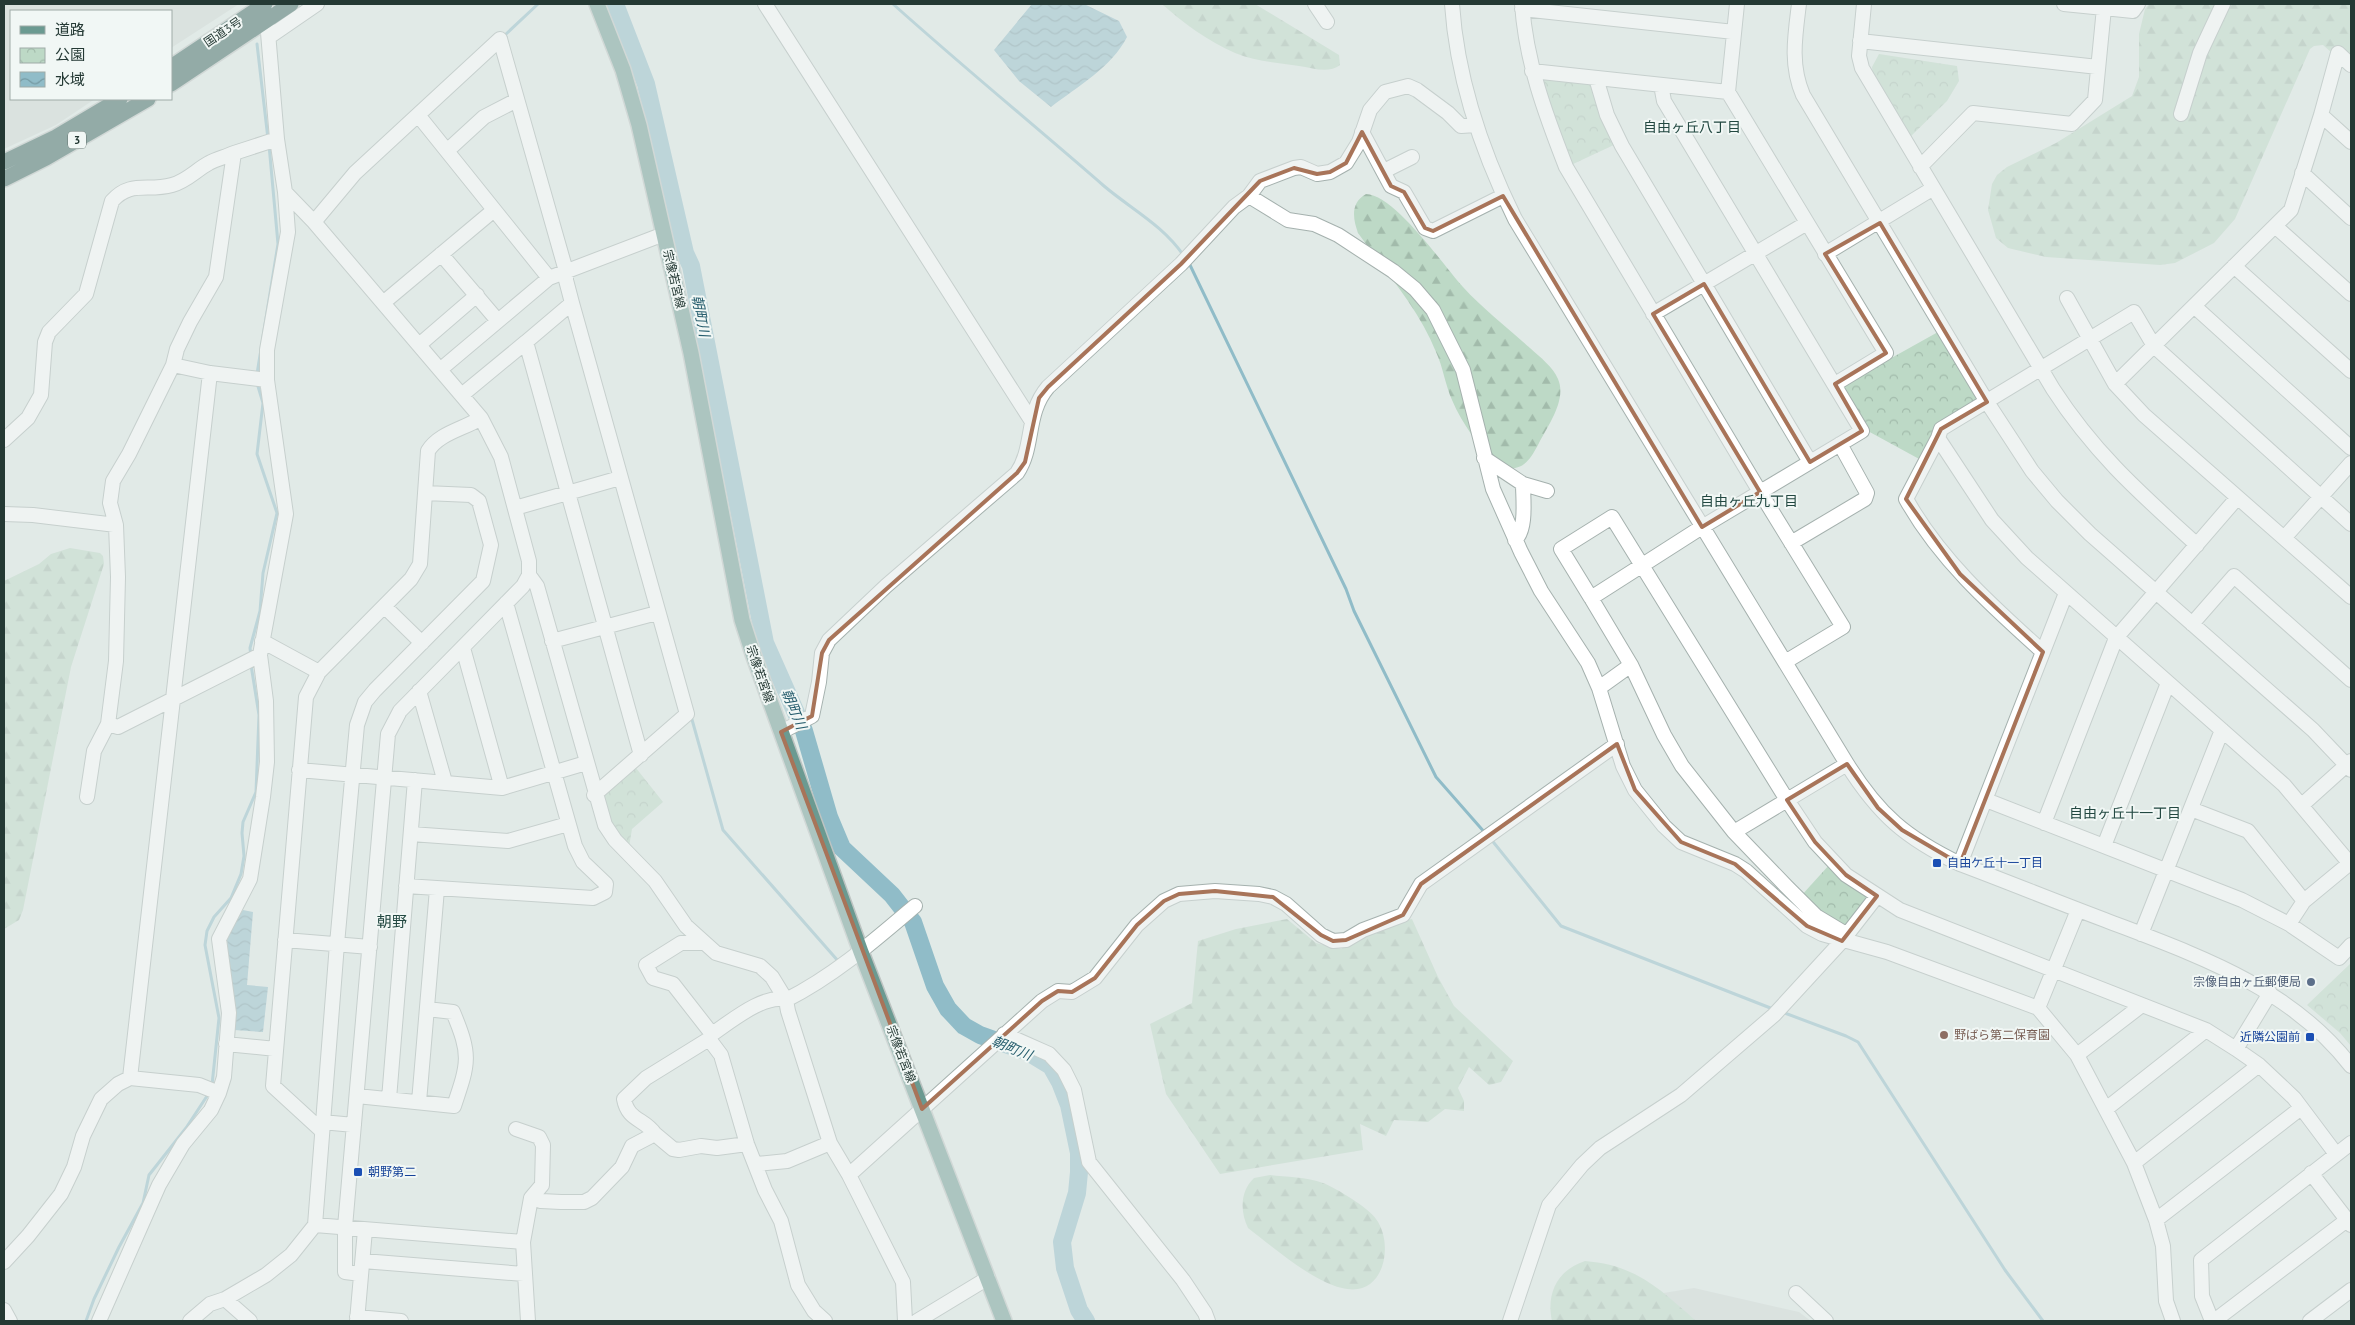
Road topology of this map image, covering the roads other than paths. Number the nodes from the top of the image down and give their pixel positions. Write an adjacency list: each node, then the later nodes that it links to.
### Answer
1 (265, 4): 16 (street); 22 (highway, 国道3号)
2 (291, 4): 16 (highway, 国道3号)
3 (317, 4): 19 (street)
4 (597, 4): 57 (main road, 宗像若宮線)
5 (765, 4): 88 (street)
6 (1315, 4): 17 (street)
7 (1452, 4): 35 (street)
8 (1737, 4): 18 (street)
9 (1799, 4): 54 (street)
10 (1864, 4): 20 (street)
11 (2064, 4): 15 (street)
12 (2138, 4): 15 (street)
13 (2223, 4): 33 (street)
14 (1522, 6): 18 (street); 24 (street)
15 (2104, 8): 23 (street)
16 (267, 21): 19 (street); 26 (highway, 国道3号)
17 (1327, 22)
18 (1734, 32): 28 (street)
19 (269, 37): 37 (street)
20 (1860, 41): 23 (street); 43 (street)
21 (2351, 65): 34 (street)
22 (172, 66)
23 (2098, 67): 43 (street)
24 (1532, 71): 25 (street); 71 (street)
25 (1596, 78): 27 (street); 64 (street)
26 (172, 83)
27 (1661, 85): 28 (street); 58 (street)
28 (1728, 92): 55 (street)
29 (118, 100): 42 (highway, 3)
30 (146, 100): 46 (highway, 3)
31 (517, 100): 32 (street); 39 (street); 62 (street)
32 (418, 114): 39 (street); 53 (street)
33 (2181, 114)
34 (2321, 115): 38 (street); 45 (street)
35 (1476, 125): 36 (street); 50 (street)
36 (1362, 132): 44 (street); 49 (street)
37 (277, 139): 40 (street); 48 (street)
38 (2351, 142)
39 (448, 150): 51 (street)
40 (234, 153): 77 (street); 90 (street)
41 (1412, 157): 44 (street)
42 (4, 162)
43 (1920, 167): 47 (street)
44 (1384, 171): 50 (street)
45 (2302, 173): 52 (street); 56 (street)
46 (4, 179)
47 (1932, 189): 54 (street); 79 (street)
48 (286, 192): 53 (street); 82 (street)
49 (1249, 196): 88 (street); 93 (street)
50 (1504, 196): 108 (street)
51 (494, 210): 59 (street); 63 (street)
52 (2351, 218)
53 (314, 222): 68 (street)
54 (1880, 222): 60 (street); 86 (street)
55 (1807, 223): 58 (street); 60 (street)
56 (2275, 226): 61 (street); 65 (street)
57 (664, 234): 62 (street); 141 (main road, 宗像若宮線)
58 (1755, 253): 64 (street); 83 (street)
59 (441, 254): 66 (street); 68 (street)
60 (1826, 254): 83 (street)
61 (2234, 266): 70 (street); 80 (street)
62 (566, 271): 63 (street); 69 (street)
63 (549, 278): 72 (street)
64 (1704, 284): 71 (street); 94 (street)
65 (2351, 294)
66 (477, 296): 72 (street); 75 (street)
67 (2067, 298): 73 (street)
68 (383, 303): 75 (street)
69 (572, 303): 74 (street); 96 (street)
70 (2194, 306): 76 (street); 92 (street)
71 (1653, 314): 100 (street)
72 (498, 321): 78 (street)
73 (2090, 339): 76 (street); 79 (street); 84 (street)
74 (526, 342): 85 (street); 99 (street)
75 (419, 345): 78 (street)
76 (2154, 346): 84 (street); 102 (street)
77 (173, 365): 81 (street); 107 (street)
78 (441, 369): 85 (street)
79 (2041, 369): 86 (street); 112 (street)
80 (2351, 371)
81 (210, 373): 82 (street); 138 (street)
82 (267, 380): 125 (street)
83 (1835, 384): 91 (street)
84 (2115, 384): 103 (street)
85 (463, 394): 87 (street)
86 (1987, 402): 89 (street); 115 (street)
87 (482, 418): 101 (street); 104 (street)
88 (1031, 420): 141 (street)
89 (1938, 438): 116 (street); 129 (street)
90 (4, 440)
91 (1840, 444): 94 (street); 111 (street)
92 (2351, 448)
93 (1484, 458): 97 (street); 110 (street)
94 (1810, 462): 100 (street)
95 (2351, 463): 102 (street)
96 (620, 478): 99 (street); 121 (street)
97 (1523, 484): 98 (street); 110 (street)
98 (1548, 491)
99 (568, 492): 104 (street); 123 (street)
100 (1760, 492): 108 (street); 111 (street)
101 (425, 493): 120 (street); 127 (street)
102 (2321, 497): 106 (street); 109 (street)
103 (2237, 498): 109 (street); 112 (street)
104 (515, 508): 114 (street)
105 (4, 514): 107 (street)
106 (2351, 524)
107 (116, 525): 139 (street)
108 (1702, 528): 113 (street); 131 (street)
109 (2284, 538): 117 (street)
110 (1515, 540): 136 (street)
111 (1791, 543): 131 (street)
112 (2197, 545): 115 (street)
113 (1642, 566): 118 (street); 118 (street); 156 (street)
114 (529, 575): 119 (street); 126 (street)
115 (2156, 592): 122 (street); 124 (street)
116 (2066, 593): 124 (street); 129 (street)
117 (2351, 597)
118 (1591, 598): 132 (street)
119 (506, 604): 128 (street); 148 (street)
120 (385, 607): 127 (street); 133 (street)
121 (657, 612): 123 (street); 143 (street)
122 (2192, 624): 134 (street); 146 (street)
123 (605, 627): 126 (street); 143 (street)
124 (2116, 638): 135 (street); 160 (street)
125 (262, 641): 130 (street); 133 (street)
126 (552, 641): 144 (street)
127 (422, 643): 149 (street)
128 (463, 648): 137 (street); 153 (street)
129 (2043, 652): 157 (street)
130 (260, 655): 138 (street); 192 (street)
131 (1784, 662): 145 (street)
132 (1632, 666): 136 (street); 162 (street)
133 (319, 672): 147 (street)
134 (2351, 680)
135 (2168, 683): 140 (street); 164 (street)
136 (1599, 688): 142 (street)
137 (419, 691): 150 (street); 152 (street)
138 (174, 697): 139 (street); 198 (street)
139 (108, 724): 155 (street)
140 (2222, 730): 158 (street); 159 (street)
141 (781, 732): 182 (main road, 宗像若宮線)
142 (1617, 744): 176 (street); 190 (street)
143 (641, 755): 154 (street)
144 (586, 763): 148 (street); 154 (street)
145 (1847, 764): 156 (street); 165 (street)
146 (2350, 765): 158 (street)
147 (300, 770): 149 (street); 177 (street)
148 (554, 773): 153 (street); 161 (street)
149 (351, 774): 150 (street); 179 (street)
150 (383, 777): 151 (street); 181 (street)
151 (415, 780): 152 (street); 163 (street)
152 (445, 782): 153 (street)
153 (502, 788)
154 (594, 795): 178 (street)
155 (87, 797)
156 (1786, 800): 162 (street); 170 (street)
157 (1986, 800): 160 (street); 165 (street)
158 (2302, 805): 166 (street)
159 (2191, 809): 167 (street); 171 (street)
160 (2044, 823): 164 (street)
161 (568, 824): 163 (street); 169 (street)
162 (1734, 832): 176 (street)
163 (411, 834): 168 (street)
164 (2104, 846): 167 (street)
165 (1960, 864): 173 (street)
166 (2350, 864): 171 (street)
167 (2167, 871): 174 (street); 175 (street)
168 (406, 886): 169 (street); 201 (street)
169 (437, 889): 188 (street)
170 (1877, 896): 176 (street); 183 (street)
171 (2304, 901): 174 (street)
172 (915, 906): 182 (street)
173 (2078, 910): 175 (street); 183 (street)
174 (2289, 924): 180 (street)
175 (2141, 934): 184 (street)
176 (1844, 937): 187 (street); 245 (street)
177 (285, 940): 179 (street); 193 (street)
178 (704, 943): 185 (street); 191 (street)
179 (337, 944): 181 (street); 207 (street)
180 (2351, 945)
181 (370, 947): 200 (street)
182 (861, 952): 185 (street); 204 (main road, 宗像若宮線)
183 (2054, 970): 186 (street); 187 (street)
184 (2270, 993): 194 (street); 197 (street)
185 (786, 1000): 191 (street); 212 (street)
186 (2142, 1005): 189 (street); 195 (street)
187 (2038, 1008): 195 (street)
188 (426, 1009): 202 (street); 202 (street)
189 (2206, 1030): 194 (street); 205 (street)
190 (1004, 1034): 204 (street); 244 (street)
191 (711, 1037): 209 (street); 211 (street)
192 (226, 1044): 193 (street); 199 (street)
193 (276, 1049): 207 (street)
194 (2236, 1049): 196 (street)
195 (2077, 1055): 205 (street)
196 (2259, 1065): 203 (street); 214 (street)
197 (2351, 1066)
198 (130, 1078): 199 (street); 225 (street)
199 (219, 1093): 235 (street)
200 (357, 1096): 201 (street); 206 (street)
201 (389, 1099): 202 (street)
202 (419, 1102)
203 (2302, 1108): 213 (street); 219 (street)
204 (922, 1109): 217 (street); 228 (main road, 宗像若宮線)
205 (2106, 1109): 214 (street)
206 (354, 1125): 207 (street); 222 (street)
207 (322, 1126): 221 (street)
208 (516, 1129): 218 (street)
209 (655, 1134): 211 (street); 218 (street)
210 (2351, 1143): 213 (street)
211 (747, 1144): 215 (street)
212 (830, 1144): 215 (street); 217 (street)
213 (2336, 1154): 216 (street)
214 (2134, 1163): 219 (street)
215 (756, 1164): 240 (street)
216 (2311, 1173): 220 (street); 248 (street)
217 (849, 1175): 241 (street)
218 (531, 1198): 224 (street)
219 (2156, 1220): 247 (street)
220 (2349, 1223): 248 (street)
221 (315, 1225): 222 (street); 231 (street)
222 (345, 1227): 223 (street); 226 (street)
223 (365, 1230): 224 (street); 226 (street)
224 (523, 1242): 227 (street)
225 (4, 1262)
226 (362, 1267): 227 (street); 233 (street)
227 (524, 1274): 239 (street)
228 (988, 1278): 242 (street); 243 (main road, 宗像若宮線)
229 (2351, 1290): 249 (street)
230 (1796, 1293): 246 (street)
231 (225, 1299): 236 (street); 237 (street)
232 (4, 1310): 234 (street)
233 (357, 1319): 238 (street)
234 (10, 1321)
235 (99, 1321)
236 (190, 1321)
237 (250, 1321)
238 (400, 1321)
239 (528, 1321)
240 (825, 1321)
241 (905, 1321)
242 (917, 1321)
243 (1004, 1321)
244 (1208, 1321)
245 (1510, 1321)
246 (1826, 1321)
247 (2173, 1321)
248 (2213, 1321)
249 (2310, 1321)

